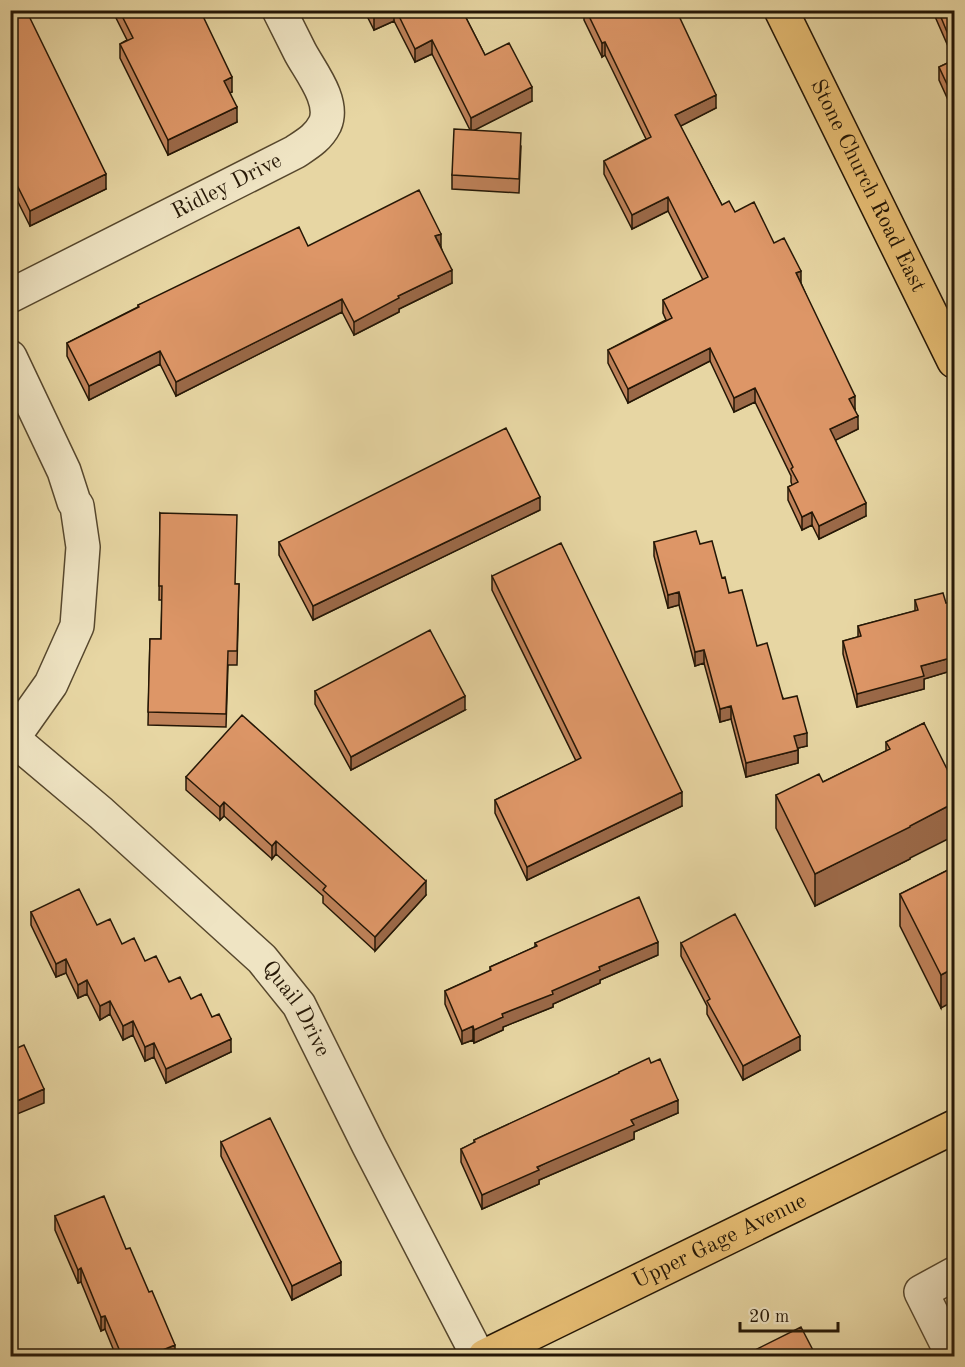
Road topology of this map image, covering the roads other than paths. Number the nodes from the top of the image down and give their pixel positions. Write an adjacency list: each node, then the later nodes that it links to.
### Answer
1 (279, 10): 3 (street, Ridley Drive)
2 (781, 10): 5 (main road, Stone Church Road East)
3 (10, 296)
4 (10, 357): 6 (street)
5 (954, 361)
6 (12, 741): 9 (street, Quail Drive)
7 (954, 1127): 10 (main road, Upper Gage Avenue)
8 (954, 1274): 11 (street)
9 (478, 1356)
10 (485, 1356)
11 (953, 1356)

